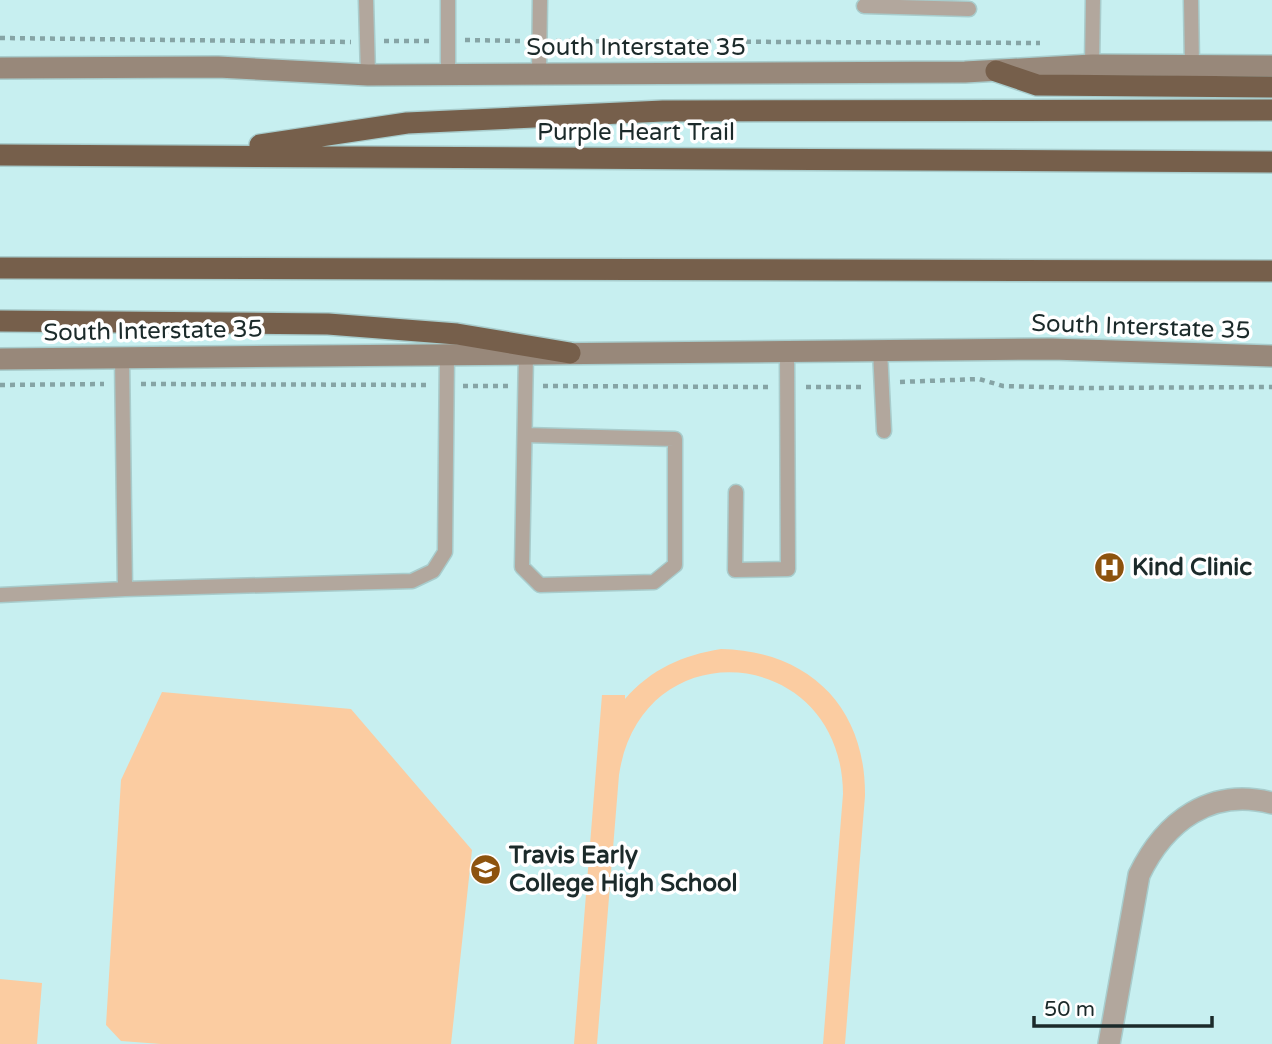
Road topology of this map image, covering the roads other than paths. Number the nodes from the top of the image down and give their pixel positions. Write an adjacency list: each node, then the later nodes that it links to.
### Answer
1 (366, 0): 14 (lane)
2 (448, 0): 15 (lane)
3 (540, 0): 13 (lane)
4 (1093, 0): 8 (lane)
5 (1191, 0): 9 (lane)
6 (864, 6): 7 (lane)
7 (969, 9)
8 (1092, 65): 9 (main road, South Interstate 35); 12 (main road, South Interstate 35)
9 (1192, 65): 10 (main road, South Interstate 35)
10 (1272, 66)
11 (0, 68): 14 (main road, South Interstate 35)
12 (996, 71): 13 (main road, South Interstate 35); 16 (highway)
13 (539, 73): 15 (main road, South Interstate 35)
14 (369, 75): 15 (main road, South Interstate 35)
15 (448, 75)
16 (1272, 87)
17 (1272, 110): 19 (highway)
18 (0, 155): 19 (highway, Purple Heart Trail)
19 (192, 155): 20 (highway, Purple Heart Trail)
20 (1272, 162)
21 (0, 268): 22 (highway)
22 (1272, 271)
23 (0, 321): 27 (highway)
24 (787, 351): 25 (main road, South Interstate 35); 27 (main road, South Interstate 35); 34 (lane)
25 (880, 351): 29 (main road, South Interstate 35); 32 (lane)
26 (526, 353): 27 (main road, South Interstate 35); 28 (main road, South Interstate 35); 33 (lane)
27 (570, 353)
28 (447, 354): 30 (main road, South Interstate 35); 35 (lane)
29 (1272, 356)
30 (122, 357): 31 (main road, South Interstate 35); 35 (lane)
31 (0, 359)
32 (884, 431)
33 (525, 435): 33 (lane)
34 (736, 492)
35 (125, 589): 36 (lane)
36 (0, 594)
37 (1272, 803): 38 (street)
38 (1109, 1044)

